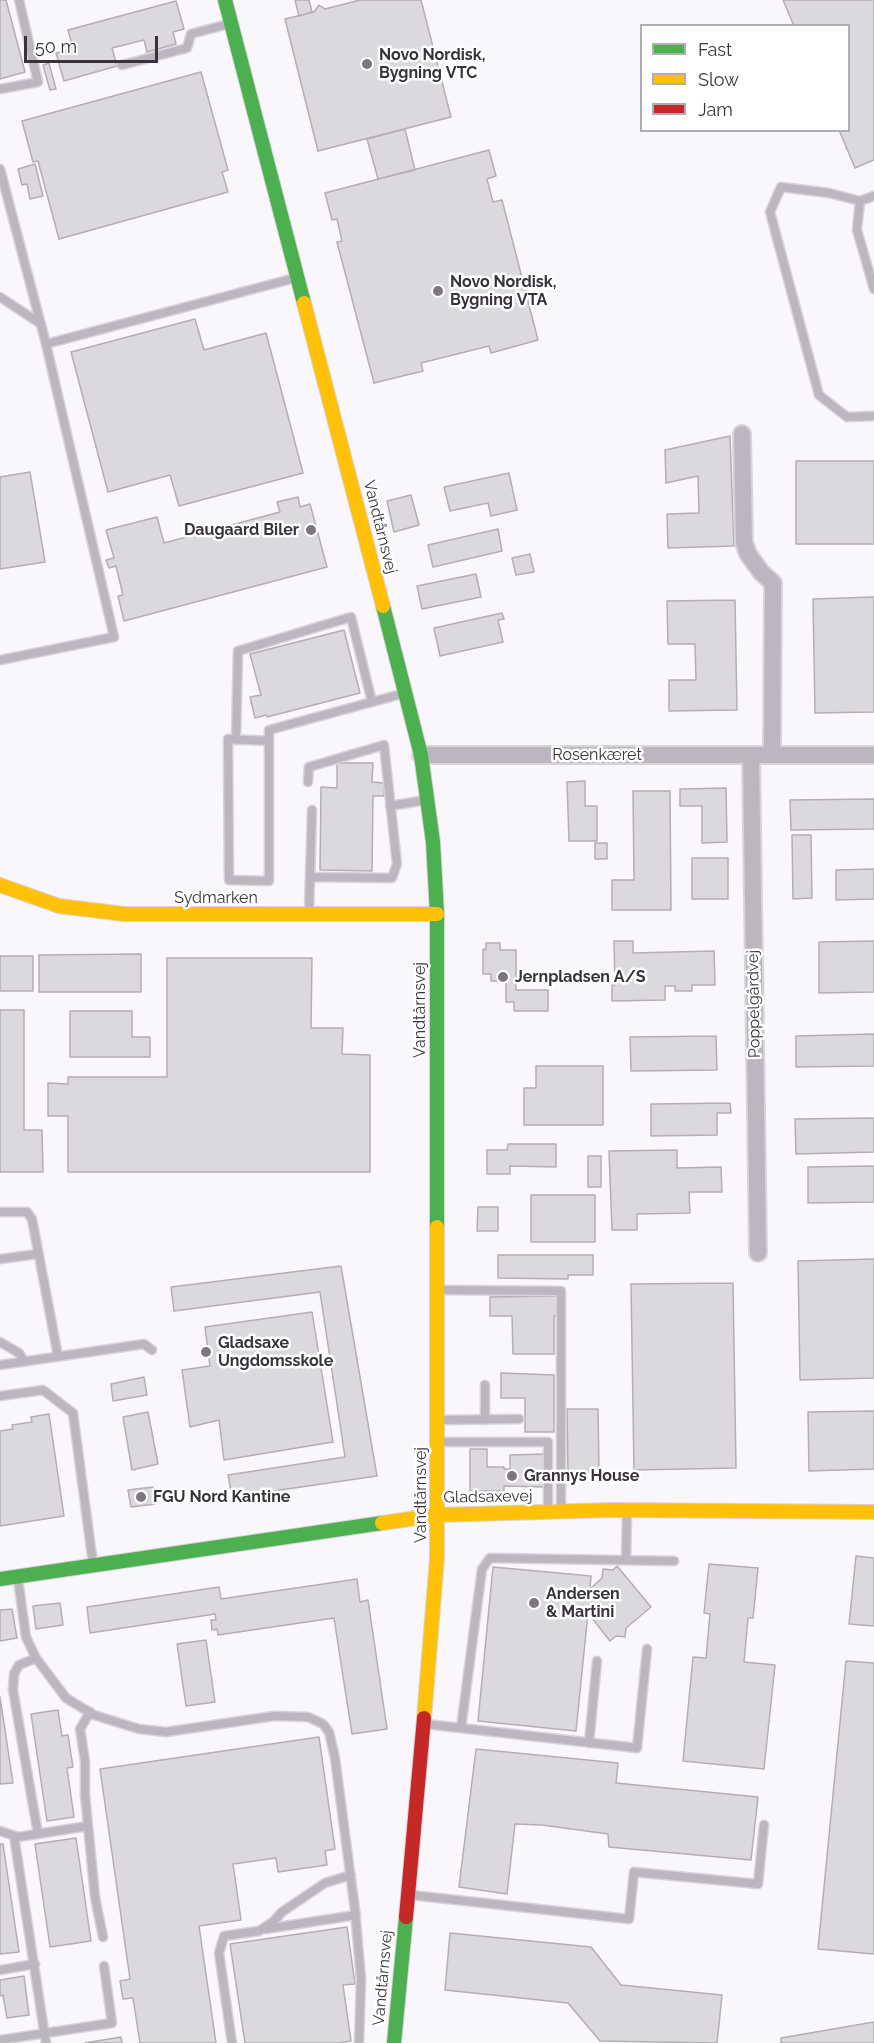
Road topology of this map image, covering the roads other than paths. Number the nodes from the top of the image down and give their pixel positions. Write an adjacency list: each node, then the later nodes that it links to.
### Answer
1 (20, 0): 5 (lane)
2 (225, 0): 3 (street, Vandtårnsvej)
3 (231, 23): 4 (lane); 9 (street, Vandtårnsvej)
4 (122, 65)
5 (0, 89)
6 (0, 169): 12 (lane)
7 (874, 196): 8 (lane)
8 (860, 201): 10 (lane); 14 (lane)
9 (298, 277): 13 (lane); 17 (street, Vandtårnsvej)
10 (874, 288)
11 (0, 297): 12 (lane)
12 (41, 324): 13 (lane)
13 (46, 344): 16 (lane)
14 (874, 416)
15 (742, 434): 23 (street)
16 (0, 660)
17 (406, 693): 18 (lane); 22 (street, Vandtårnsvej)
18 (372, 702): 19 (lane); 20 (lane)
19 (236, 740): 20 (lane); 20 (lane)
20 (269, 741)
21 (751, 754): 22 (street, Rosenkæret); 23 (street, Rosenkæret); 34 (street, Poppelgårdvej)
22 (421, 755): 26 (street, Vandtårnsvej)
23 (772, 755): 24 (street, Rosenkæret)
24 (874, 755)
25 (308, 782): 27 (lane)
26 (427, 800): 27 (lane); 32 (street, Vandtårnsvej)
27 (390, 806): 29 (lane)
28 (312, 810): 29 (lane)
29 (310, 877): 31 (lane)
30 (0, 885): 31 (street, Sydmarken)
31 (309, 914): 32 (street, Sydmarken)
32 (437, 914): 37 (street, Vandtårnsvej)
33 (0, 1212): 35 (lane)
34 (758, 1253)
35 (38, 1254): 36 (lane); 40 (lane)
36 (0, 1259)
37 (438, 1290): 46 (street, Vandtårnsvej); 50 (lane)
38 (0, 1342): 41 (lane)
39 (152, 1350): 40 (lane)
40 (58, 1356): 41 (lane)
41 (24, 1361): 42 (lane)
42 (0, 1365)
43 (485, 1385): 47 (lane)
44 (0, 1396): 55 (lane)
45 (519, 1419): 47 (lane)
46 (438, 1420): 47 (lane); 48 (street, Vandtårnsvej)
47 (485, 1420)
48 (438, 1442): 50 (lane); 52 (street, Vandtårnsvej)
49 (627, 1510): 50 (street, Gladsaxevej); 51 (street, Gladsaxevej); 53 (lane)
50 (555, 1512): 52 (street, Gladsaxevej)
51 (874, 1512)
52 (438, 1515): 55 (street, Gladsaxevej); 62 (street, Vandtårnsvej)
53 (626, 1560): 54 (lane); 63 (lane)
54 (674, 1561)
55 (93, 1564): 56 (street, Gladsaxevej)
56 (18, 1576): 57 (street, Gladsaxevej); 59 (lane)
57 (0, 1579)
58 (647, 1649): 64 (lane)
59 (36, 1658): 61 (lane); 68 (lane)
60 (597, 1661): 64 (lane)
61 (90, 1712): 66 (lane); 70 (lane)
62 (424, 1724): 63 (lane); 71 (street, Vandtårnsvej)
63 (461, 1728): 64 (lane)
64 (589, 1743)
65 (764, 1825): 71 (lane)
66 (88, 1826): 68 (lane); 74 (lane)
67 (0, 1831): 69 (lane)
68 (38, 1834): 69 (lane)
69 (14, 1836): 75 (lane)
70 (351, 1875): 72 (lane); 73 (lane)
71 (408, 1895): 83 (street, Vandtårnsvej)
72 (356, 1916): 73 (lane); 82 (lane)
73 (262, 1929): 81 (lane)
74 (103, 1937)
75 (35, 1964): 77 (lane); 78 (lane)
76 (104, 1966): 78 (lane)
77 (0, 1970)
78 (44, 2033): 79 (lane); 80 (lane)
79 (0, 2040)
80 (46, 2043)
81 (232, 2043)
82 (359, 2043)
83 (394, 2043)

